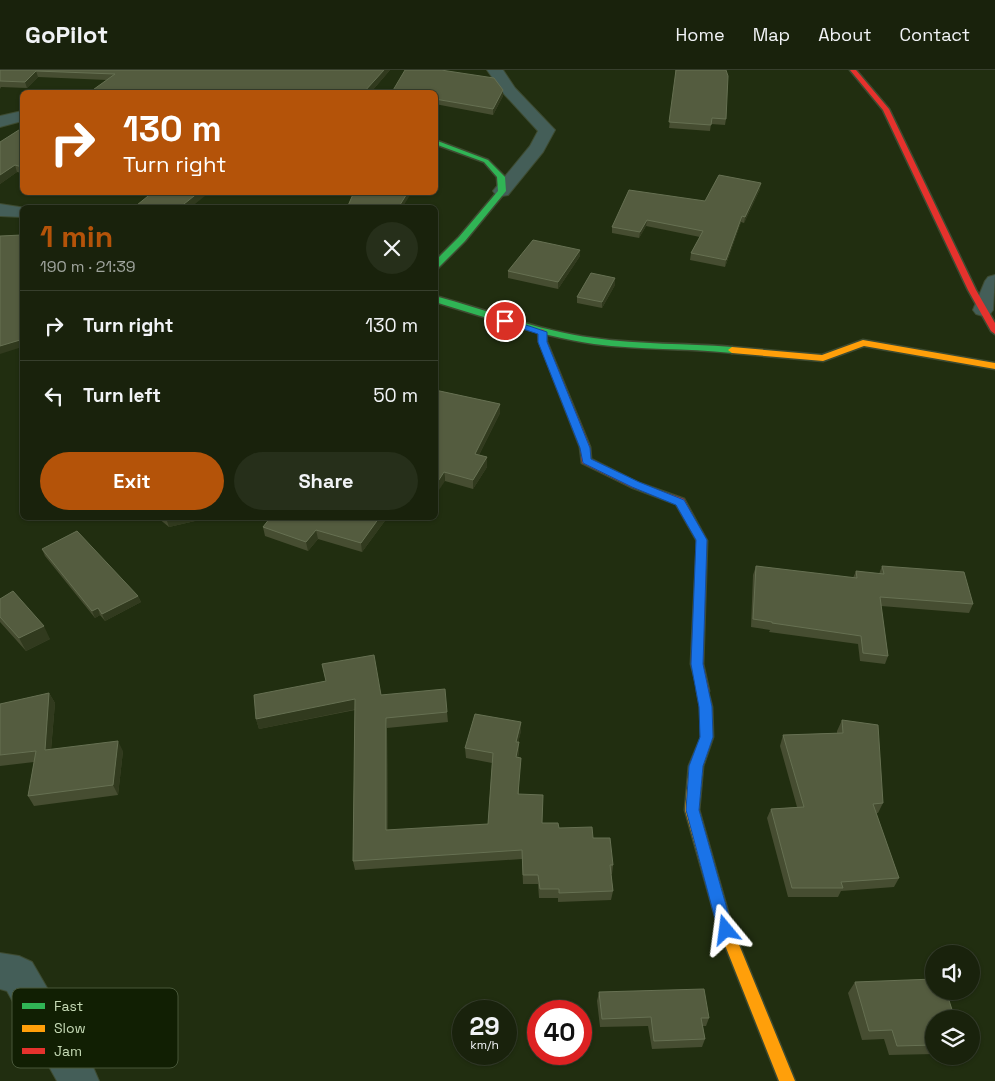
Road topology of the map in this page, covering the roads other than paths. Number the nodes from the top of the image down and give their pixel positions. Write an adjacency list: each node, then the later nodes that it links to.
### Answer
1 (495, 70): 6 (street)
2 (853, 70): 12 (street)
3 (20, 116): 4 (street)
4 (0, 122)
5 (438, 143): 6 (street)
6 (502, 191): 9 (street)
7 (0, 210): 8 (street)
8 (20, 212)
9 (438, 263)
10 (995, 281): 12 (street)
11 (438, 300): 14 (street)
12 (983, 310): 13 (street)
13 (995, 331)
14 (542, 332): 15 (street); 20 (street)
15 (995, 366)
16 (0, 971): 17 (street)
17 (25, 988)
18 (72, 1068): 19 (street)
19 (79, 1081)
20 (787, 1081)

